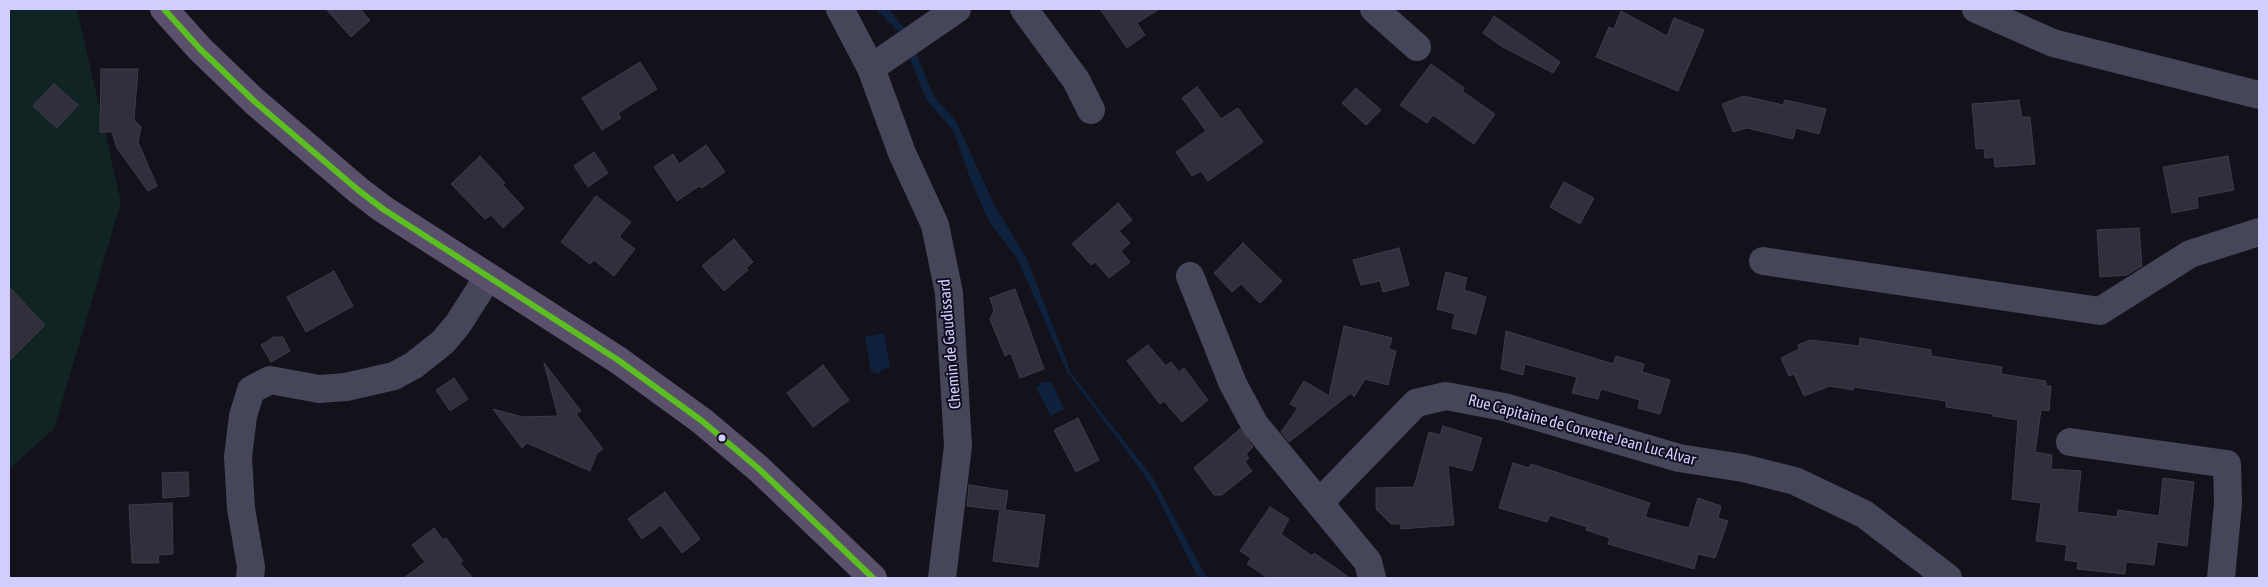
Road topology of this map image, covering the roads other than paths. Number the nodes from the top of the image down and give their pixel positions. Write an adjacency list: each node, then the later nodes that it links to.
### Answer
1 (164, 9): 14 (main road)
2 (840, 9): 8 (street, Chemin de Gaudissard)
3 (957, 9): 8 (street)
4 (1024, 9): 10 (street)
5 (1374, 9): 7 (street)
6 (1976, 9): 9 (street)
7 (1417, 48)
8 (871, 68): 19 (street, Chemin de Gaudissard)
9 (2259, 95)
10 (1091, 110)
11 (2259, 232): 12 (street)
12 (1763, 262)
13 (1190, 276): 16 (street)
14 (488, 278): 17 (street); 18 (main road)
15 (2070, 442): 22 (street)
16 (1319, 503): 20 (street); 21 (street, Rue Capitaine de Corvette Jean Luc Alvar)
17 (250, 578)
18 (874, 578)
19 (942, 578)
20 (1372, 578)
21 (1948, 578)
22 (2221, 578)

